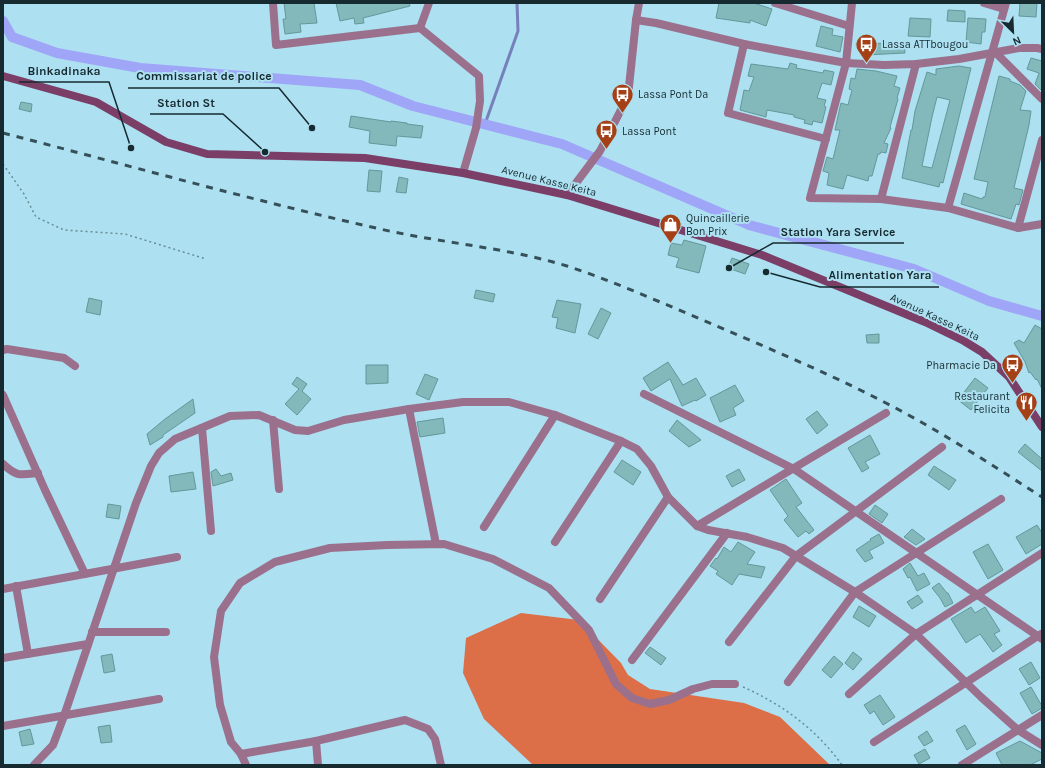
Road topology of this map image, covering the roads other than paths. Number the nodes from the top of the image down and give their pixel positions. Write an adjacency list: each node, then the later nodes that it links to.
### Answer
1 (273, 3): 10 (street)
2 (429, 3): 10 (street)
3 (639, 3): 8 (street)
4 (775, 3): 9 (street)
5 (852, 3): 9 (street)
6 (984, 3): 7 (street)
7 (1005, 6): 13 (street)
8 (636, 20): 11 (street); 21 (street)
9 (849, 26): 14 (street)
10 (420, 28): 20 (street)
11 (744, 44): 14 (street); 18 (street)
12 (1042, 49): 13 (street)
13 (994, 53): 15 (street); 17 (street); 23 (street)
14 (846, 63): 15 (street); 18 (street)
15 (916, 64): 22 (street)
16 (3, 76): 20 (main road, Avenue Kasse Keita)
17 (1042, 99)
18 (826, 139): 22 (street)
19 (1042, 140): 25 (street)
20 (463, 173): 21 (main road, Avenue Kasse Keita)
21 (567, 195): 34 (main road, Avenue Kasse Keita)
22 (881, 199): 23 (street)
23 (948, 208): 25 (street)
24 (1042, 224): 25 (street)
25 (1018, 228)
26 (3, 350): 27 (street)
27 (75, 366)
28 (644, 394): 39 (street)
29 (3, 395): 40 (street)
30 (409, 409): 32 (street); 33 (street); 50 (street)
31 (886, 413): 39 (street)
32 (556, 415): 36 (street); 46 (street)
33 (273, 420): 35 (street); 41 (street)
34 (1041, 425)
35 (202, 428): 47 (street); 55 (street)
36 (621, 441): 42 (street); 49 (street)
37 (942, 447): 44 (street)
38 (3, 464): 40 (street)
39 (794, 468): 44 (street); 45 (street)
40 (38, 473): 56 (street)
41 (279, 489)
42 (668, 497): 45 (street); 61 (street)
43 (1001, 499): 51 (street)
44 (855, 512): 51 (street); 53 (street)
45 (697, 526): 48 (street)
46 (484, 527)
47 (211, 531)
48 (727, 533): 53 (street); 70 (street)
49 (555, 542)
50 (436, 544): 73 (street); 83 (street)
51 (916, 553): 59 (street); 60 (street)
52 (1042, 553): 60 (street)
53 (796, 556): 59 (street); 66 (street)
54 (177, 557): 55 (street)
55 (114, 569): 56 (street); 62 (street)
56 (85, 574): 57 (street)
57 (16, 586): 58 (street); 68 (street)
58 (3, 589)
59 (855, 592): 64 (street); 71 (street)
60 (977, 594): 64 (street); 65 (street)
61 (600, 599)
62 (92, 632): 63 (street); 67 (street)
63 (166, 632)
64 (916, 634): 72 (street); 74 (street)
65 (1041, 636): 72 (street)
66 (729, 642)
67 (88, 644): 68 (street); 77 (street)
68 (28, 654): 69 (street)
69 (3, 658)
70 (632, 660)
71 (788, 682)
72 (966, 682): 79 (street); 81 (street)
73 (735, 684)
74 (849, 694)
75 (159, 699): 77 (street)
76 (1042, 715): 79 (street)
77 (64, 716): 78 (street); 84 (street)
78 (3, 726)
79 (1018, 730): 82 (street); 88 (street)
80 (316, 741): 83 (street); 86 (street); 87 (street)
81 (874, 742)
82 (1042, 745)
83 (241, 754): 85 (street)
84 (34, 765)
85 (246, 765)
86 (318, 765)
87 (441, 765)
88 (962, 765)

